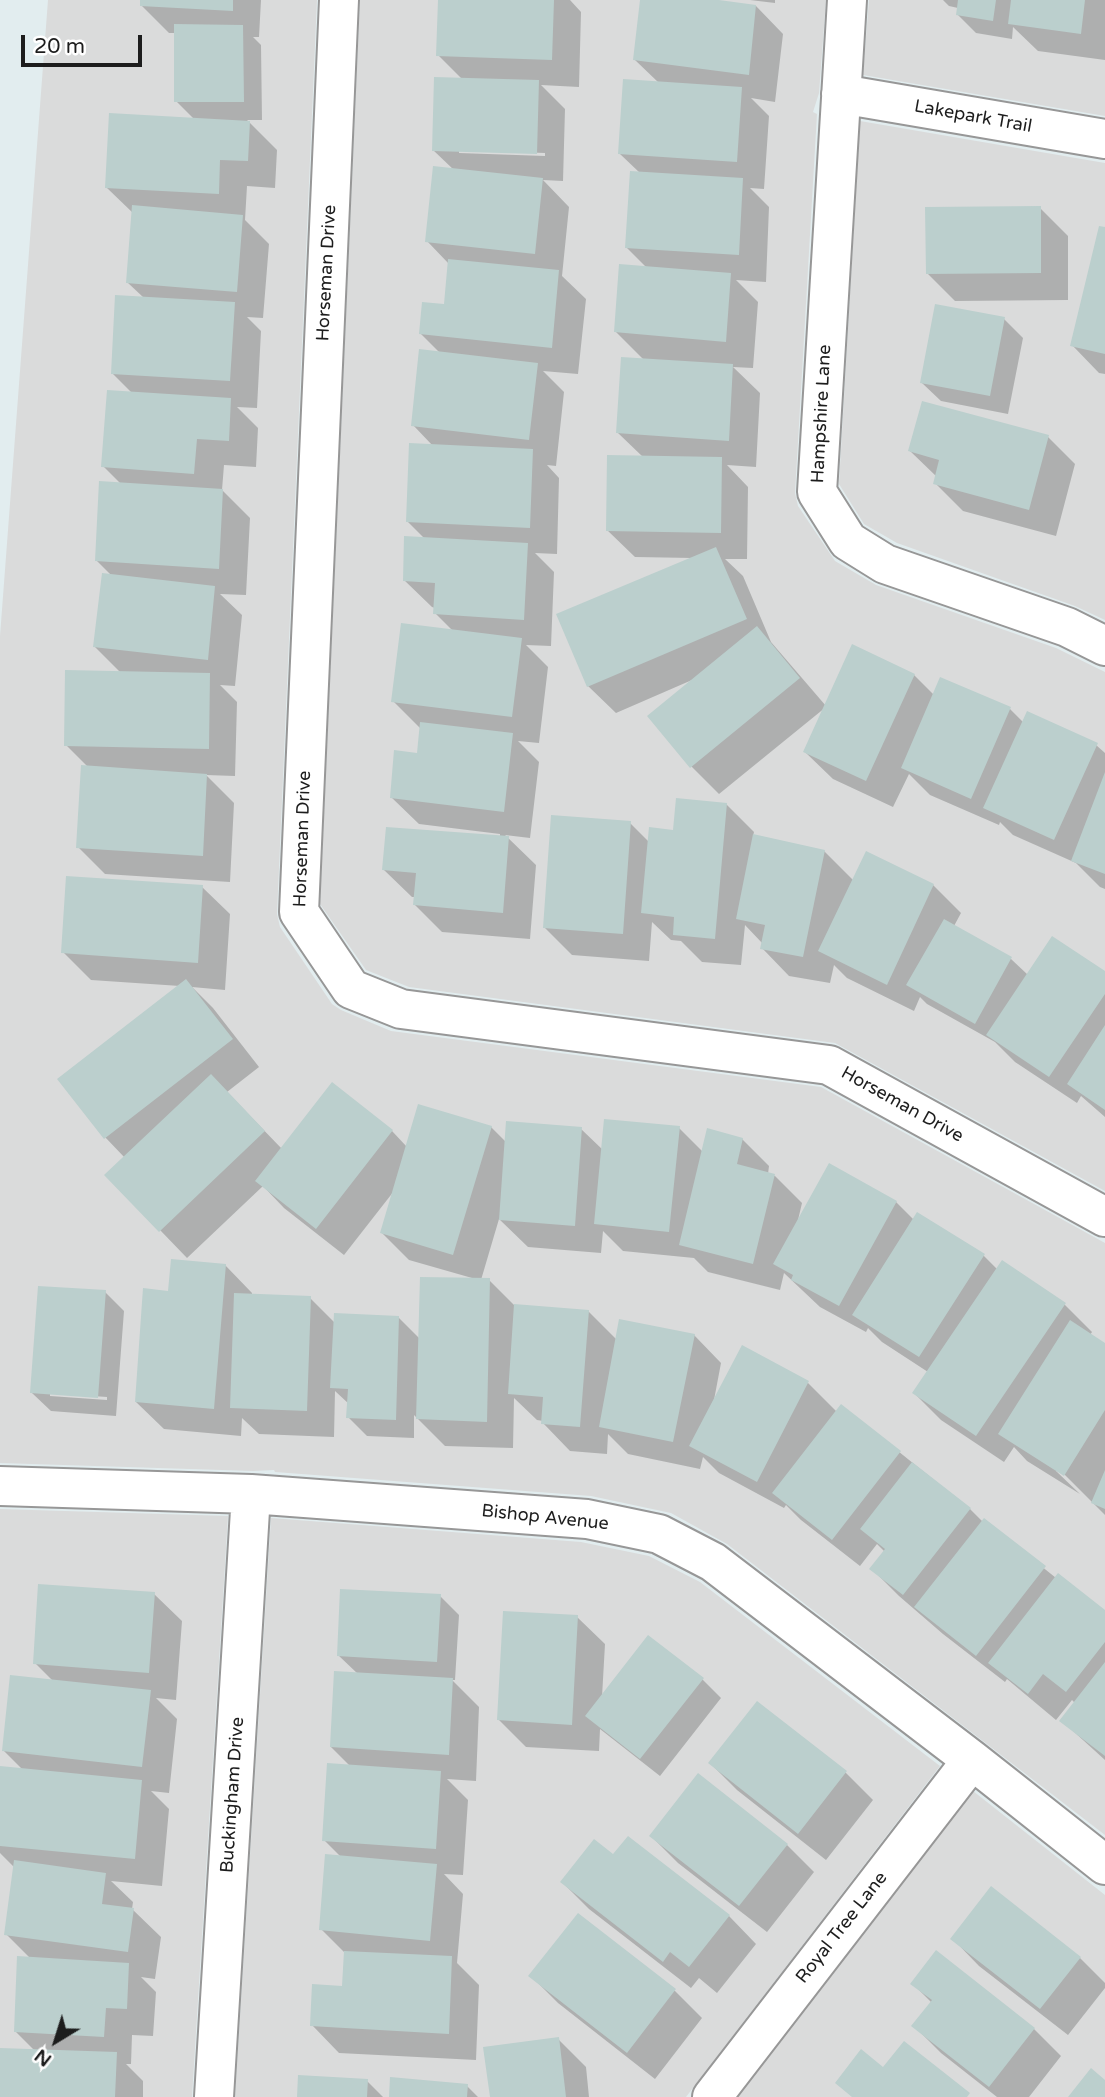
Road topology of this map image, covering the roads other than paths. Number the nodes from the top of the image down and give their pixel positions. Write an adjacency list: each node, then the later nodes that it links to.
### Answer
1 (339, 0): 6 (street, Horseman Drive)
2 (847, 0): 3 (street, Hampshire Lane)
3 (841, 94): 4 (street, Lakepark Trail); 5 (street, Hampshire Lane)
4 (1105, 139)
5 (1105, 646)
6 (1105, 1217)
7 (0, 1486): 8 (street, Bishop Avenue)
8 (251, 1493): 9 (street, Bishop Avenue); 11 (street, Buckingham Drive)
9 (972, 1759): 10 (street, Bishop Avenue); 12 (street, Royal Tree Lane)
10 (1105, 1865)
11 (214, 2097)
12 (712, 2097)

